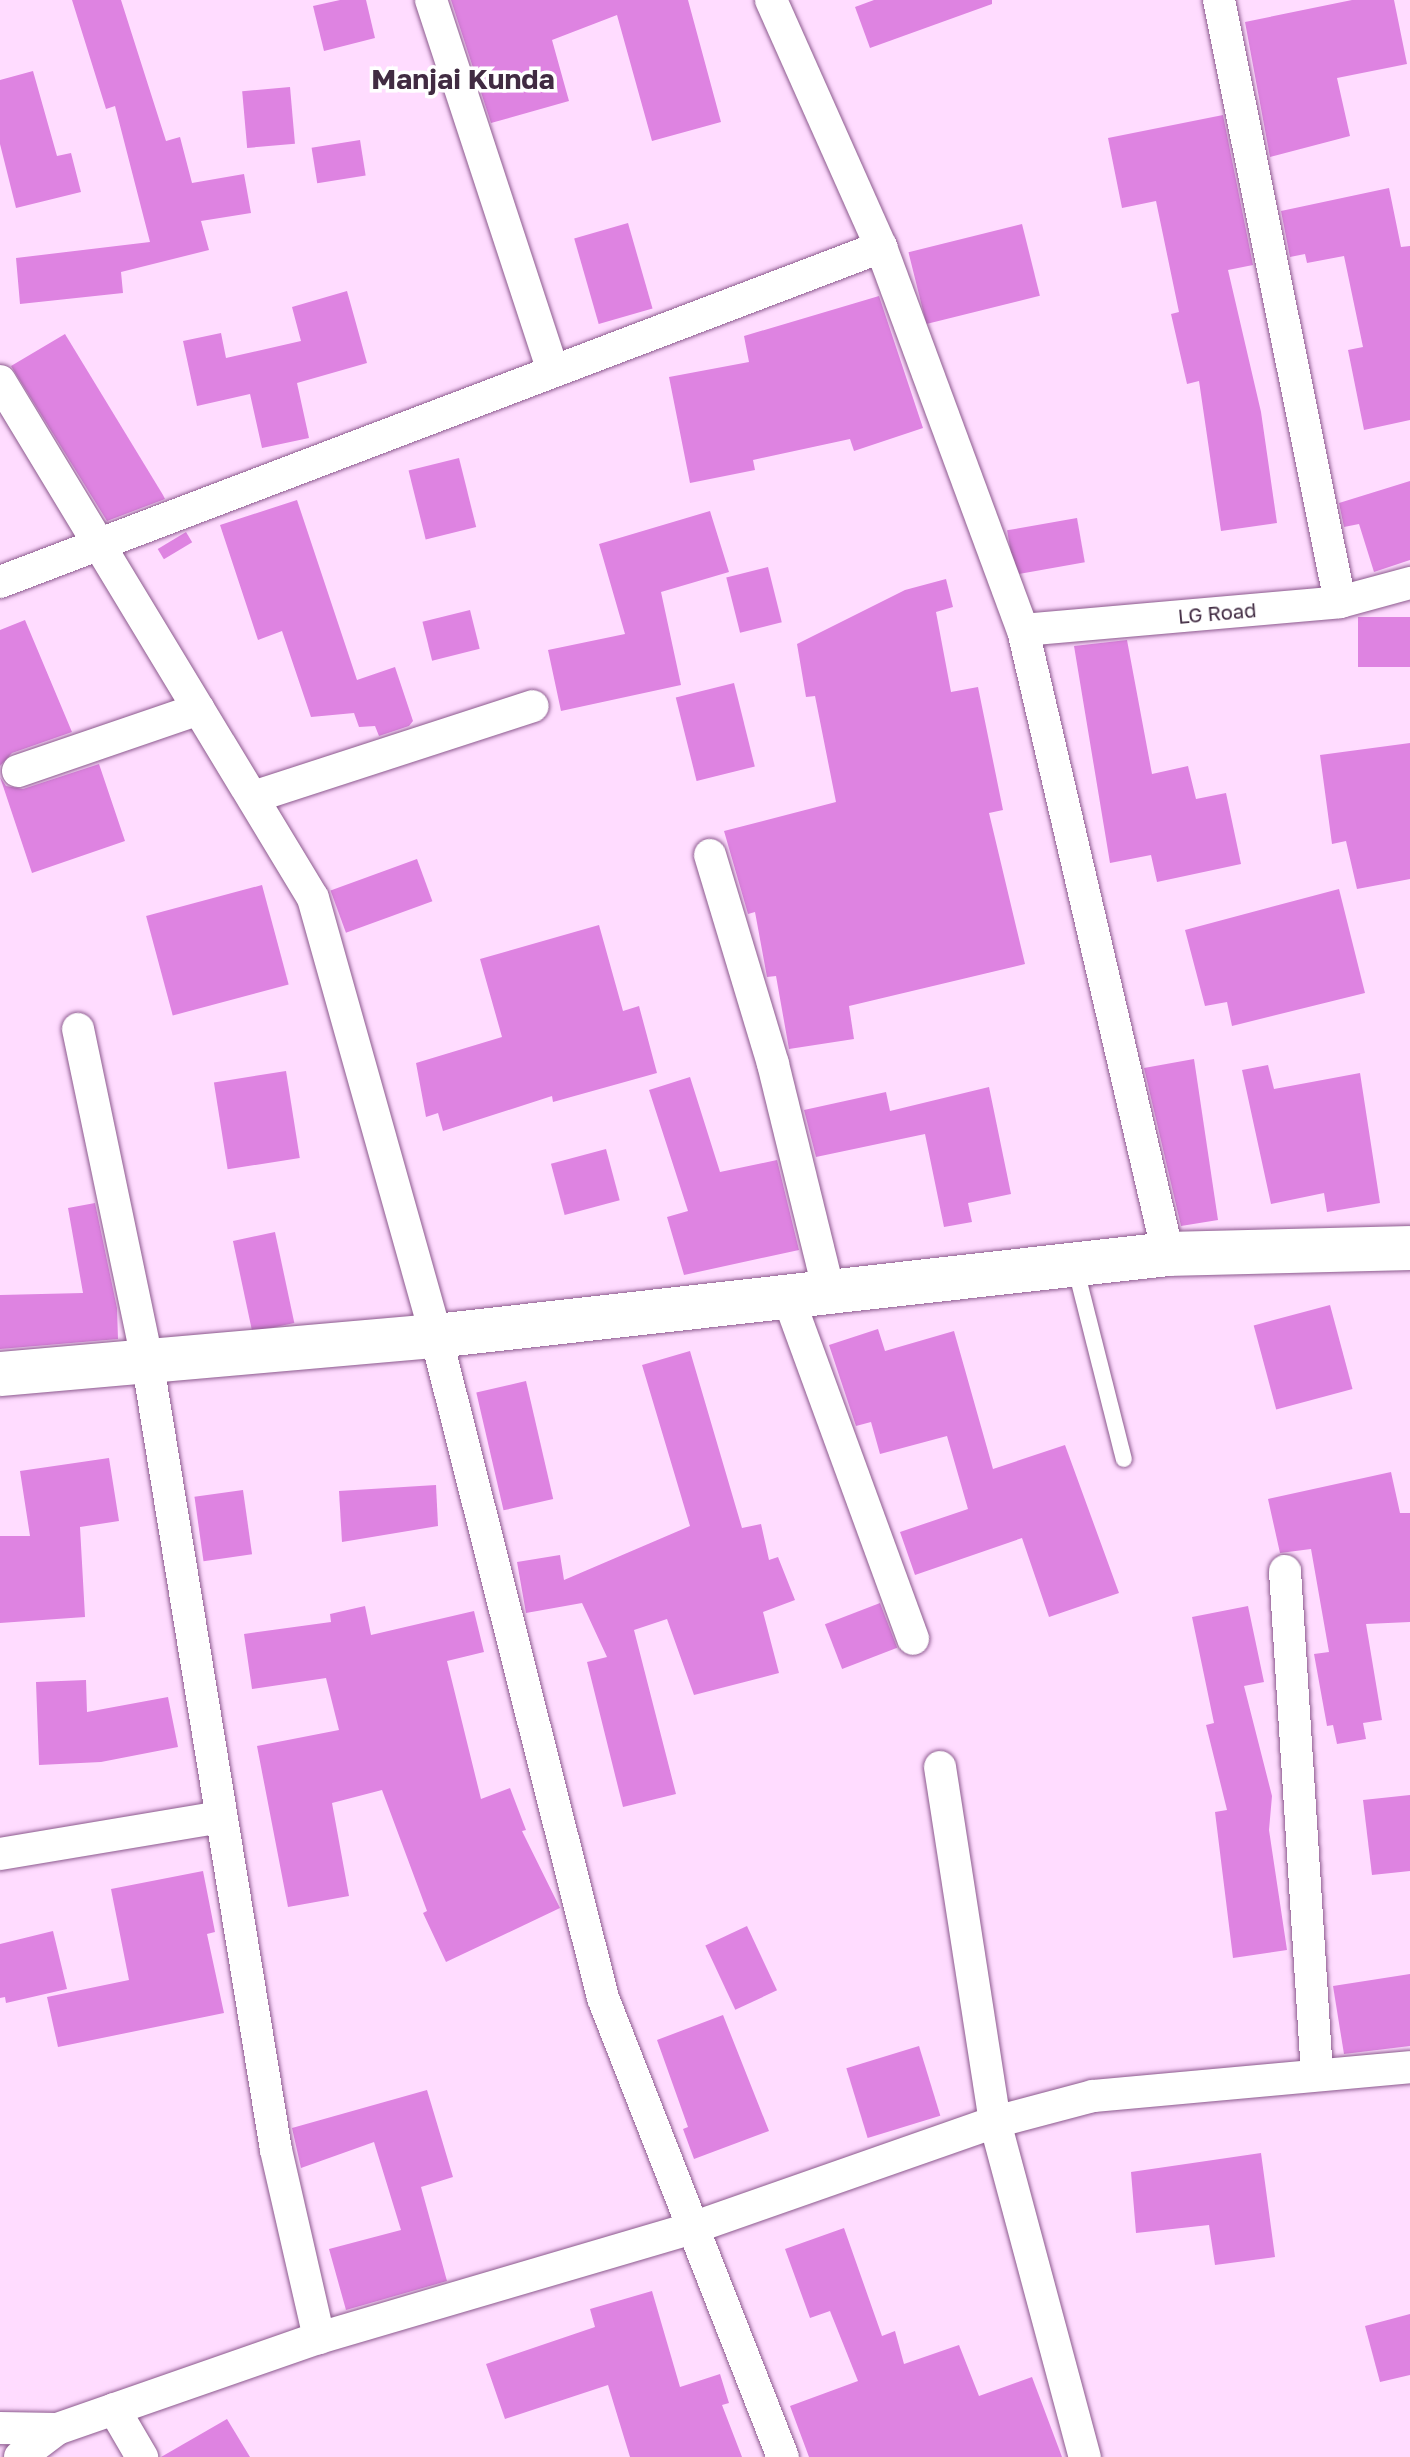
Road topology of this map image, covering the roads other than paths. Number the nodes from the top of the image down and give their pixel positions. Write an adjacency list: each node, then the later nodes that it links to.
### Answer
1 (431, 0): 5 (street)
2 (771, 0): 4 (street)
3 (1219, 0): 10 (street)
4 (881, 247): 5 (street); 11 (street)
5 (552, 369): 7 (street)
6 (0, 381): 7 (street)
7 (100, 546): 8 (street); 13 (street)
8 (0, 582)
9 (1410, 583): 10 (street, LG Road)
10 (1340, 602): 11 (street, LG Road)
11 (1023, 630): 19 (street)
12 (533, 706): 15 (street)
13 (199, 709): 14 (street); 15 (street)
14 (18, 771)
15 (253, 797): 22 (street)
16 (710, 855): 21 (street)
17 (78, 1029): 23 (street)
18 (1410, 1248): 19 (street)
19 (1168, 1254): 20 (street)
20 (1075, 1264): 21 (street); 25 (lane)
21 (808, 1294): 22 (street); 27 (street)
22 (436, 1336): 23 (street); 34 (street)
23 (147, 1359): 24 (street); 29 (street)
24 (0, 1374)
25 (1124, 1459)
26 (1285, 1571): 32 (street)
27 (913, 1639)
28 (940, 1767): 33 (street)
29 (221, 1817): 30 (street); 35 (street)
30 (0, 1854)
31 (1410, 2067): 32 (street)
32 (1317, 2074): 33 (street)
33 (995, 2122): 34 (street); 42 (street)
34 (692, 2228): 35 (street); 41 (street)
35 (319, 2338): 36 (street)
36 (114, 2409): 38 (street); 40 (street)
37 (0, 2428): 38 (street)
38 (57, 2429): 39 (street)
39 (20, 2457)
40 (142, 2457)
41 (783, 2457)
42 (1085, 2457)

